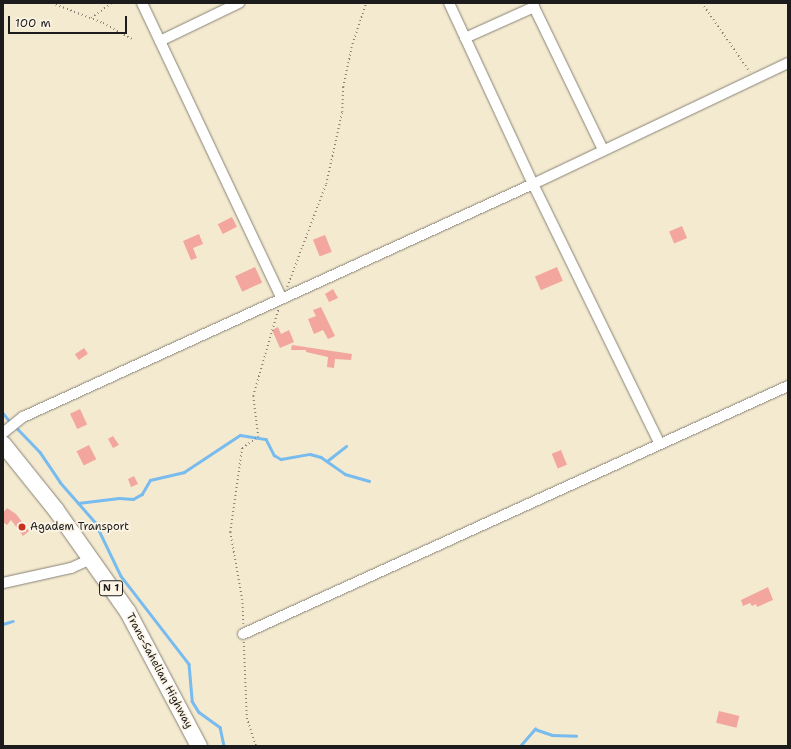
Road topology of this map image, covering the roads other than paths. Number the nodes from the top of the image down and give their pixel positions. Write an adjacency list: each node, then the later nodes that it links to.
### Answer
1 (142, 3): 5 (street)
2 (239, 3): 5 (street)
3 (449, 3): 4 (street)
4 (465, 38): 7 (street); 8 (street)
5 (160, 41): 9 (street)
6 (788, 63): 7 (street)
7 (603, 150): 8 (street)
8 (533, 184): 9 (street); 13 (street)
9 (282, 298): 11 (street)
10 (788, 386): 13 (street)
11 (3, 433)
12 (3, 444): 14 (highway, Trans-Sahelian Highway / N 1)
13 (660, 444): 16 (street)
14 (91, 559): 15 (street); 17 (highway, Trans-Sahelian Highway / N 1)
15 (3, 583)
16 (243, 634)
17 (198, 746)

